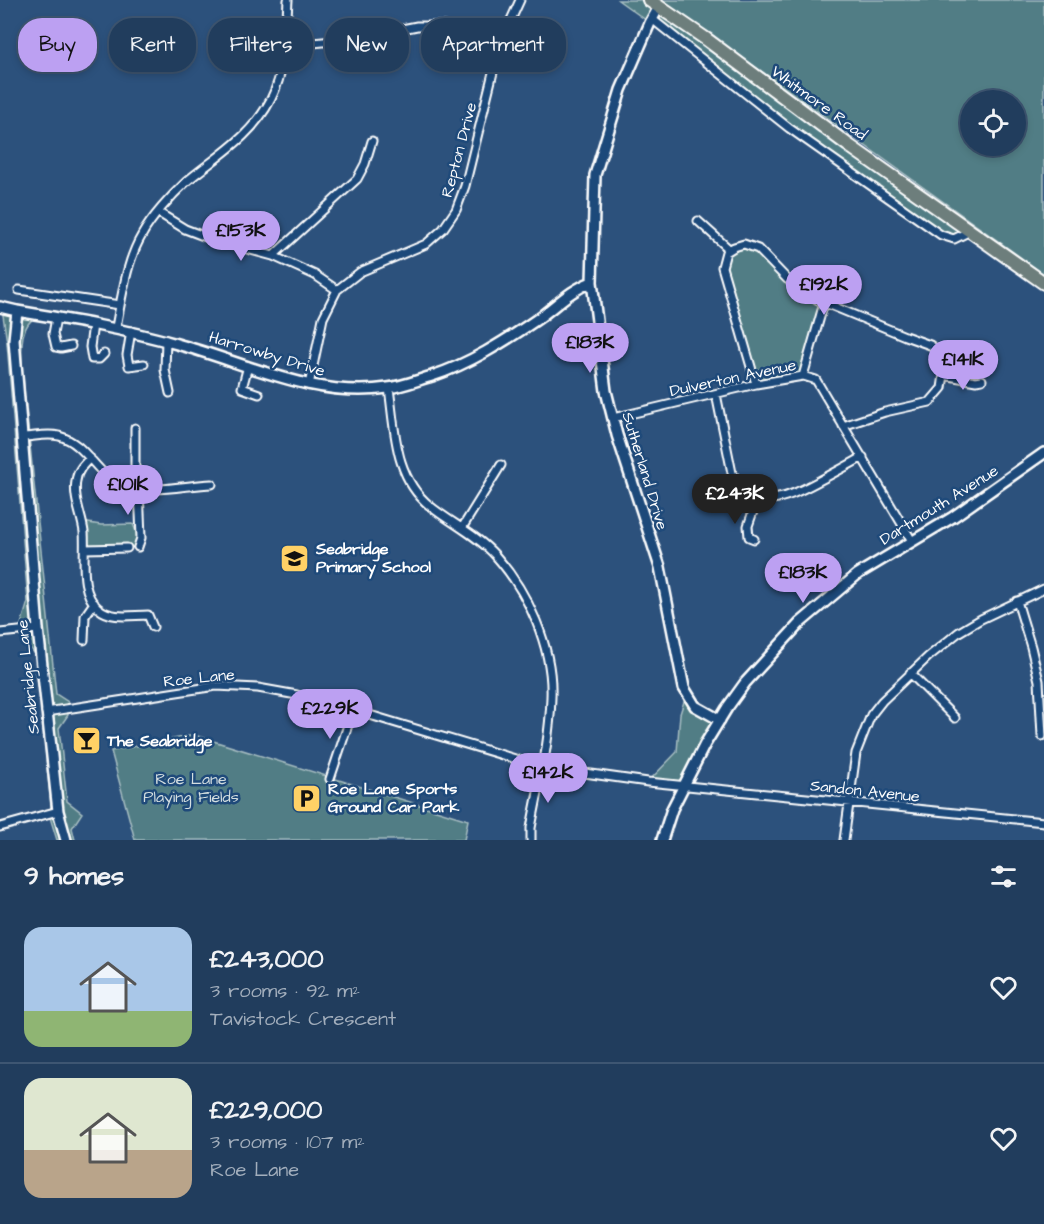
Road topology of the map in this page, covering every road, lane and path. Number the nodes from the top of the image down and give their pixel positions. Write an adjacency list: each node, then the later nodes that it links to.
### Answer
1 (288, 0): 4 (street)
2 (520, 0): 5 (street, Repton Drive)
3 (654, 4): 6 (street, Sutherland Drive); 14 (highway, Whitmore Road)
4 (286, 18)
5 (512, 18)
6 (652, 19): 14 (street); 17 (street, Sutherland Drive)
7 (421, 26): 8 (street)
8 (313, 43)
9 (279, 72): 12 (street)
10 (493, 72): 20 (street, Repton Drive)
11 (372, 141): 16 (street)
12 (159, 213): 16 (street); 22 (street)
13 (698, 222): 15 (street)
14 (970, 231): 18 (highway, Whitmore Road)
15 (729, 249): 21 (street); 37 (street)
16 (273, 256): 20 (street)
17 (592, 282): 39 (street, Harrowby Drive); 43 (street, Sutherland Drive)
18 (1044, 283)
19 (19, 290): 22 (street)
20 (337, 290): 38 (street, Repton Drive)
21 (824, 303): 34 (street); 35 (street)
22 (120, 305): 27 (street)
23 (0, 307): 24 (street)
24 (17, 311): 25 (street, Harrowby Drive); 46 (street, Seabridge Lane)
25 (56, 318): 26 (street, Harrowby Drive); 30 (street)
26 (93, 324): 27 (street, Harrowby Drive); 31 (street)
27 (116, 327): 28 (street, Harrowby Drive)
28 (130, 331): 29 (street, Harrowby Drive); 32 (street)
29 (166, 340): 33 (street, Harrowby Drive); 40 (street)
30 (71, 346)
31 (104, 354)
32 (144, 364)
33 (248, 366): 38 (street, Harrowby Drive); 41 (street)
34 (944, 375): 36 (street); 44 (street)
35 (803, 376): 37 (street, Dulverton Avenue); 44 (street, Dulverton Avenue)
36 (982, 380)
37 (756, 384): 42 (street, Dulverton Avenue)
38 (309, 385): 39 (street, Harrowby Drive)
39 (389, 388): 54 (street)
40 (171, 393)
41 (259, 394)
42 (716, 394): 43 (street, Dulverton Avenue); 53 (street)
43 (613, 418): 71 (street, Sutherland Drive)
44 (843, 426): 49 (street, Dulverton Avenue)
45 (135, 428): 52 (street)
46 (22, 436): 48 (street); 64 (street, Seabridge Lane)
47 (1044, 453): 56 (street, Dartmouth Avenue)
48 (90, 458): 52 (street); 59 (street)
49 (863, 458): 53 (street); 56 (street, Dulverton Avenue)
50 (501, 465): 54 (street)
51 (212, 484): 52 (street)
52 (137, 488): 57 (street)
53 (758, 497): 55 (street)
54 (462, 528): 73 (street)
55 (754, 539)
56 (912, 541): 71 (street, Dartmouth Avenue)
57 (138, 547)
58 (127, 548): 59 (street)
59 (85, 549): 62 (street)
60 (1044, 589): 61 (street)
61 (1017, 601): 67 (street); 72 (street)
62 (94, 603): 63 (street); 66 (street)
63 (153, 627)
64 (38, 629): 65 (street); 69 (street, Seabridge Lane)
65 (0, 633)
66 (84, 640)
67 (910, 673): 70 (street); 76 (street)
68 (353, 710): 69 (street, Roe Lane); 73 (street, Roe Lane); 74 (street)
69 (46, 712): 77 (street, Seabridge Lane)
70 (955, 718)
71 (720, 720): 75 (street, Dartmouth Avenue)
72 (1042, 736)
73 (542, 767): 75 (street, Roe Lane); 81 (street)
74 (330, 778)
75 (684, 785): 76 (street, Sandon Avenue); 82 (street, Dartmouth Avenue)
76 (848, 804): 78 (street, Sandon Avenue); 83 (street)
77 (58, 811): 79 (street); 80 (street, Seabridge Lane)
78 (1044, 822)
79 (0, 827)
80 (66, 840)
81 (531, 840)
82 (662, 840)
83 (844, 840)

